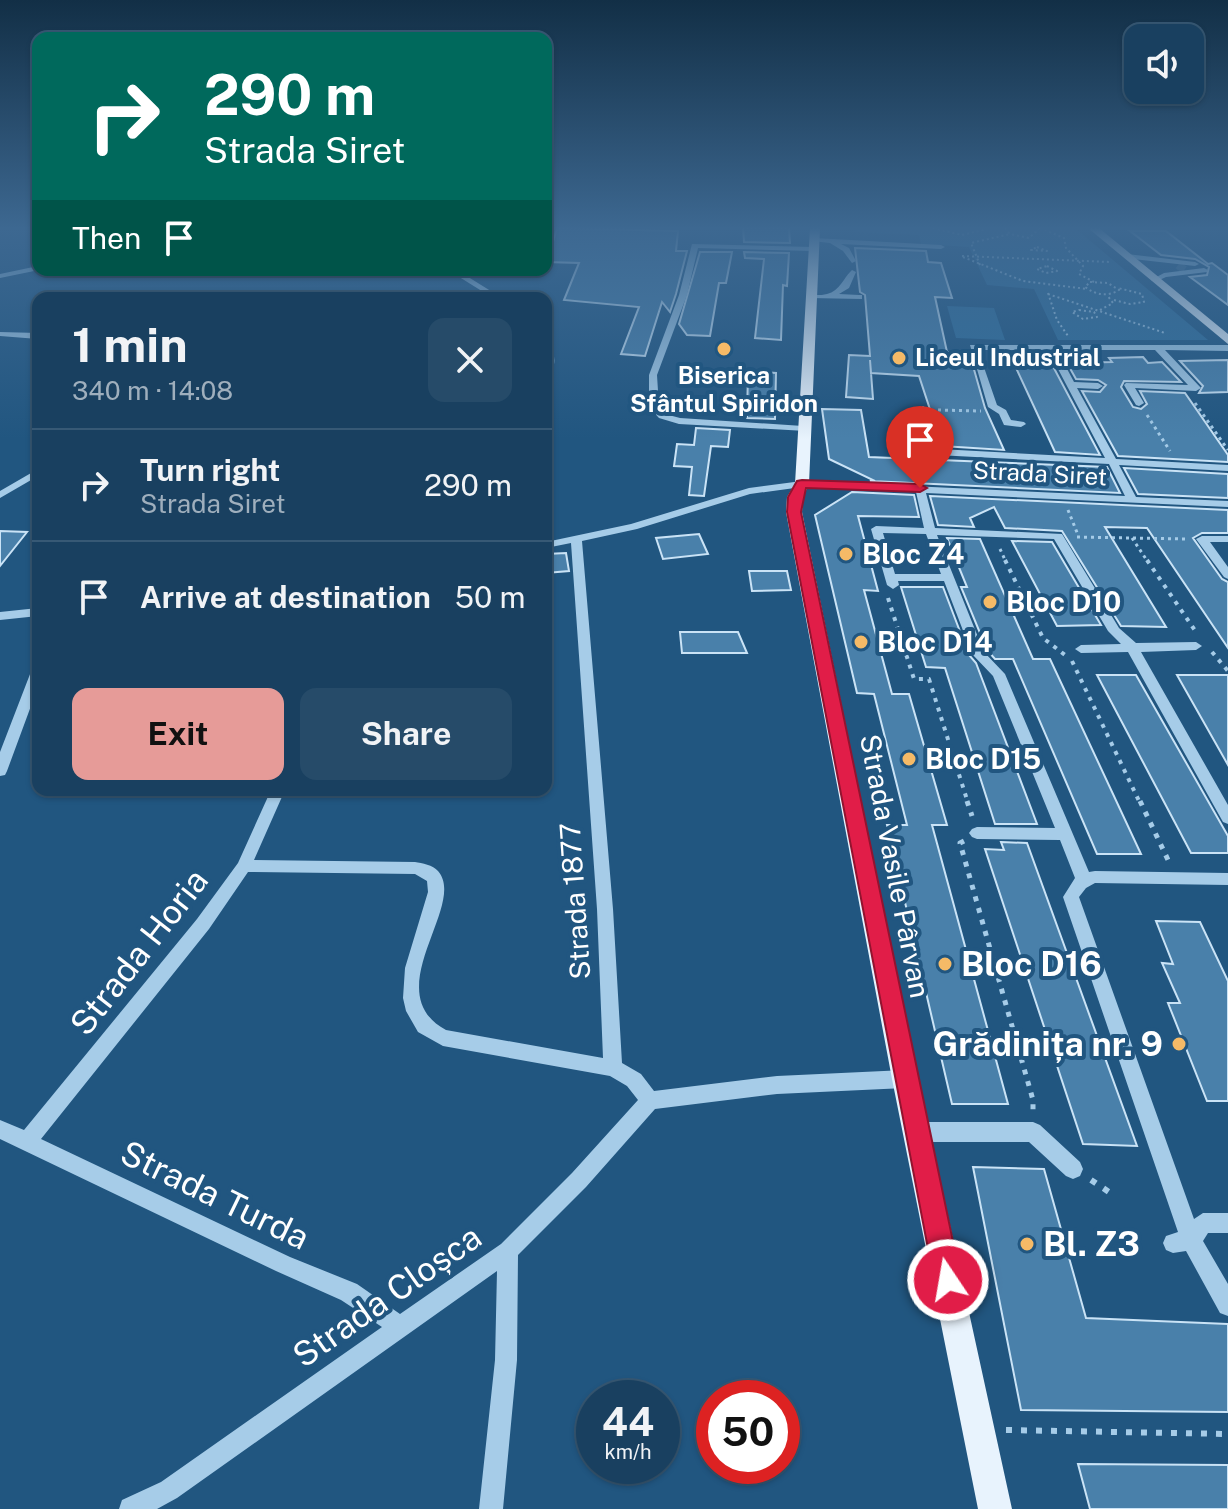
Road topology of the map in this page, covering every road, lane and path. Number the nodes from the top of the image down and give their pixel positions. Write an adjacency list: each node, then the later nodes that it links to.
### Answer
1 (682, 298): 25 (street)
2 (817, 298): 25 (main road, Strada Vasile Pârvan)
3 (1050, 298): 9 (path)
4 (1060, 298): 8 (path)
5 (1143, 298): 7 (path)
6 (1177, 298): 15 (main road)
7 (1114, 300): 8 (path)
8 (1096, 311): 10 (path); 10 (path); 11 (path)
9 (1055, 314): 10 (path); 14 (path)
10 (1074, 316)
11 (1166, 333)
12 (0, 334): 13 (street)
13 (32, 336)
14 (1072, 341)
15 (1228, 342): 17 (street)
16 (1051, 347): 17 (street); 18 (street); 22 (street)
17 (1158, 348): 20 (street)
18 (1071, 385): 19 (street); 27 (street)
19 (1098, 386)
20 (1184, 387): 21 (street); 26 (path)
21 (1139, 403): 28 (path)
22 (993, 407): 23 (path); 24 (street)
23 (923, 409): 27 (street)
24 (1021, 424)
25 (803, 429): 31 (main road, Strada Vasile Pârvan)
26 (1228, 450)
27 (1112, 463): 28 (street); 35 (street)
28 (1180, 466): 29 (street)
29 (1228, 468)
30 (32, 476): 33 (street)
31 (802, 484): 32 (street, Strada Siret); 44 (street, Strada Siret); 66 (main road, Strada Vasile Pârvan)
32 (920, 488): 34 (street, Strada Siret); 37 (street)
33 (0, 495)
34 (1062, 495): 35 (street, Strada Siret); 40 (path)
35 (1132, 499): 36 (street, Strada Siret)
36 (1228, 504)
37 (930, 531): 38 (street); 47 (street); 48 (street)
38 (992, 533): 39 (street); 62 (path)
39 (1058, 536): 40 (path); 52 (street)
40 (1079, 537): 41 (path)
41 (1132, 538): 42 (path); 51 (path)
42 (1202, 539): 43 (street); 46 (street)
43 (1228, 539)
44 (576, 540): 45 (street, Strada Siret); 65 (street, Strada 1877)
45 (552, 544)
46 (1228, 575)
47 (948, 578): 48 (street); 60 (street)
48 (892, 581): 59 (path)
49 (32, 613): 50 (street)
50 (0, 616)
51 (1202, 645): 52 (street); 54 (path)
52 (1132, 647): 53 (street); 58 (street)
53 (1081, 649)
54 (1228, 671)
55 (32, 685): 56 (street)
56 (0, 771)
57 (275, 796): 61 (street, Strada Horia)
58 (1228, 818)
59 (977, 833): 60 (street); 70 (path)
60 (1065, 834): 64 (street)
61 (244, 866): 65 (street); 71 (street, Strada Horia)
62 (1177, 878): 63 (street); 64 (street)
63 (1228, 879)
64 (1079, 884): 75 (street)
65 (613, 1068): 67 (street)
66 (905, 1079): 67 (street); 69 (main road, Strada Vasile Pârvan)
67 (650, 1101): 76 (street, Strada Cloșca)
68 (0, 1129): 71 (street, Strada Turda)
69 (917, 1132): 70 (street); 79 (main road, Strada Vasile Pârvan)
70 (1033, 1132): 72 (street)
71 (28, 1140): 78 (street, Strada Turda)
72 (1073, 1169): 73 (path)
73 (1112, 1194)
74 (1228, 1223): 75 (street)
75 (1182, 1241): 77 (street)
76 (508, 1251): 78 (street, Strada Cloșca); 82 (street)
77 (1228, 1305)
78 (398, 1325): 81 (street, Strada Cloșca)
79 (979, 1429): 80 (path); 83 (main road, Strada Vasile Pârvan)
80 (1228, 1434)
81 (131, 1509)
82 (491, 1509)
83 (995, 1509)

